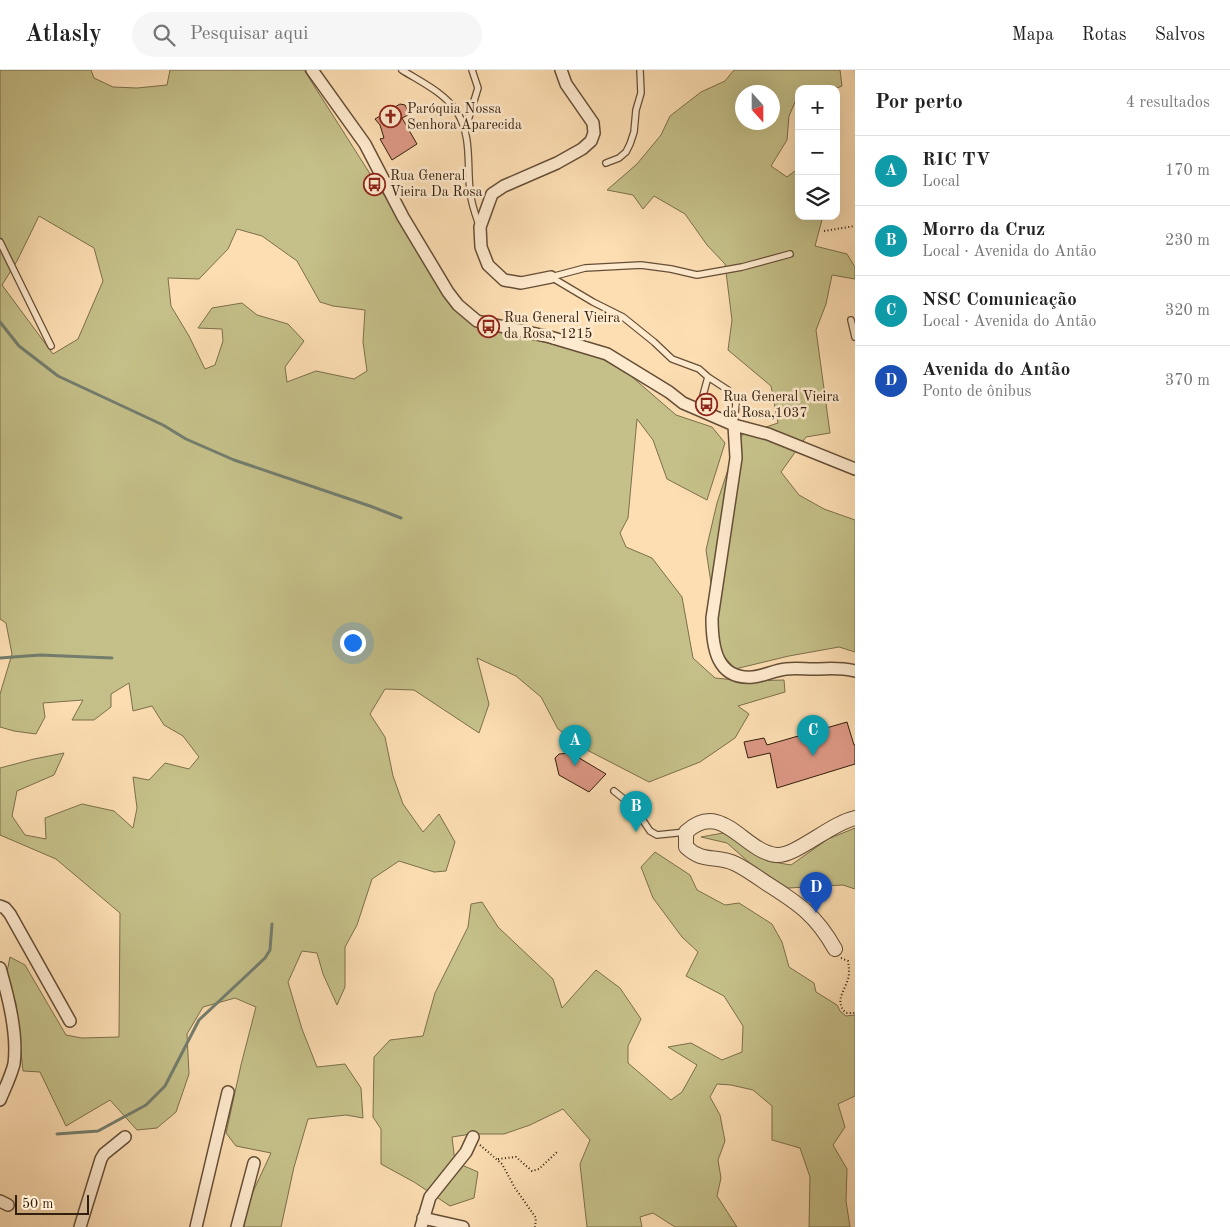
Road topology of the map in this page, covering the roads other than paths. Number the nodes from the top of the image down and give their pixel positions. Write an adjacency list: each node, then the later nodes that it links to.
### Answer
1 (312, 70): 16 (street)
2 (402, 70): 6 (lane)
3 (472, 70): 6 (lane)
4 (561, 70): 8 (street)
5 (640, 70): 7 (lane)
6 (465, 130): 8 (lane)
7 (606, 163)
8 (480, 227): 11 (street)
9 (0, 242): 14 (lane)
10 (790, 254): 11 (lane)
11 (551, 277): 15 (lane)
12 (851, 320): 13 (lane)
13 (855, 337)
14 (51, 346)
15 (708, 377): 16 (lane); 17 (lane)
16 (699, 410): 17 (street)
17 (734, 425): 18 (street); 19 (street)
18 (855, 469)
19 (855, 672)
20 (614, 791): 22 (lane)
21 (855, 818): 22 (street)
22 (686, 832): 24 (street)
23 (0, 906): 26 (street)
24 (835, 949)
25 (0, 968): 28 (street)
26 (70, 1021)
27 (228, 1092): 34 (street)
28 (0, 1100)
29 (125, 1137): 33 (street)
30 (473, 1137): 32 (street)
31 (254, 1162): 35 (street)
32 (422, 1222): 36 (street)
33 (80, 1227)
34 (196, 1227)
35 (237, 1227)
36 (463, 1227)

